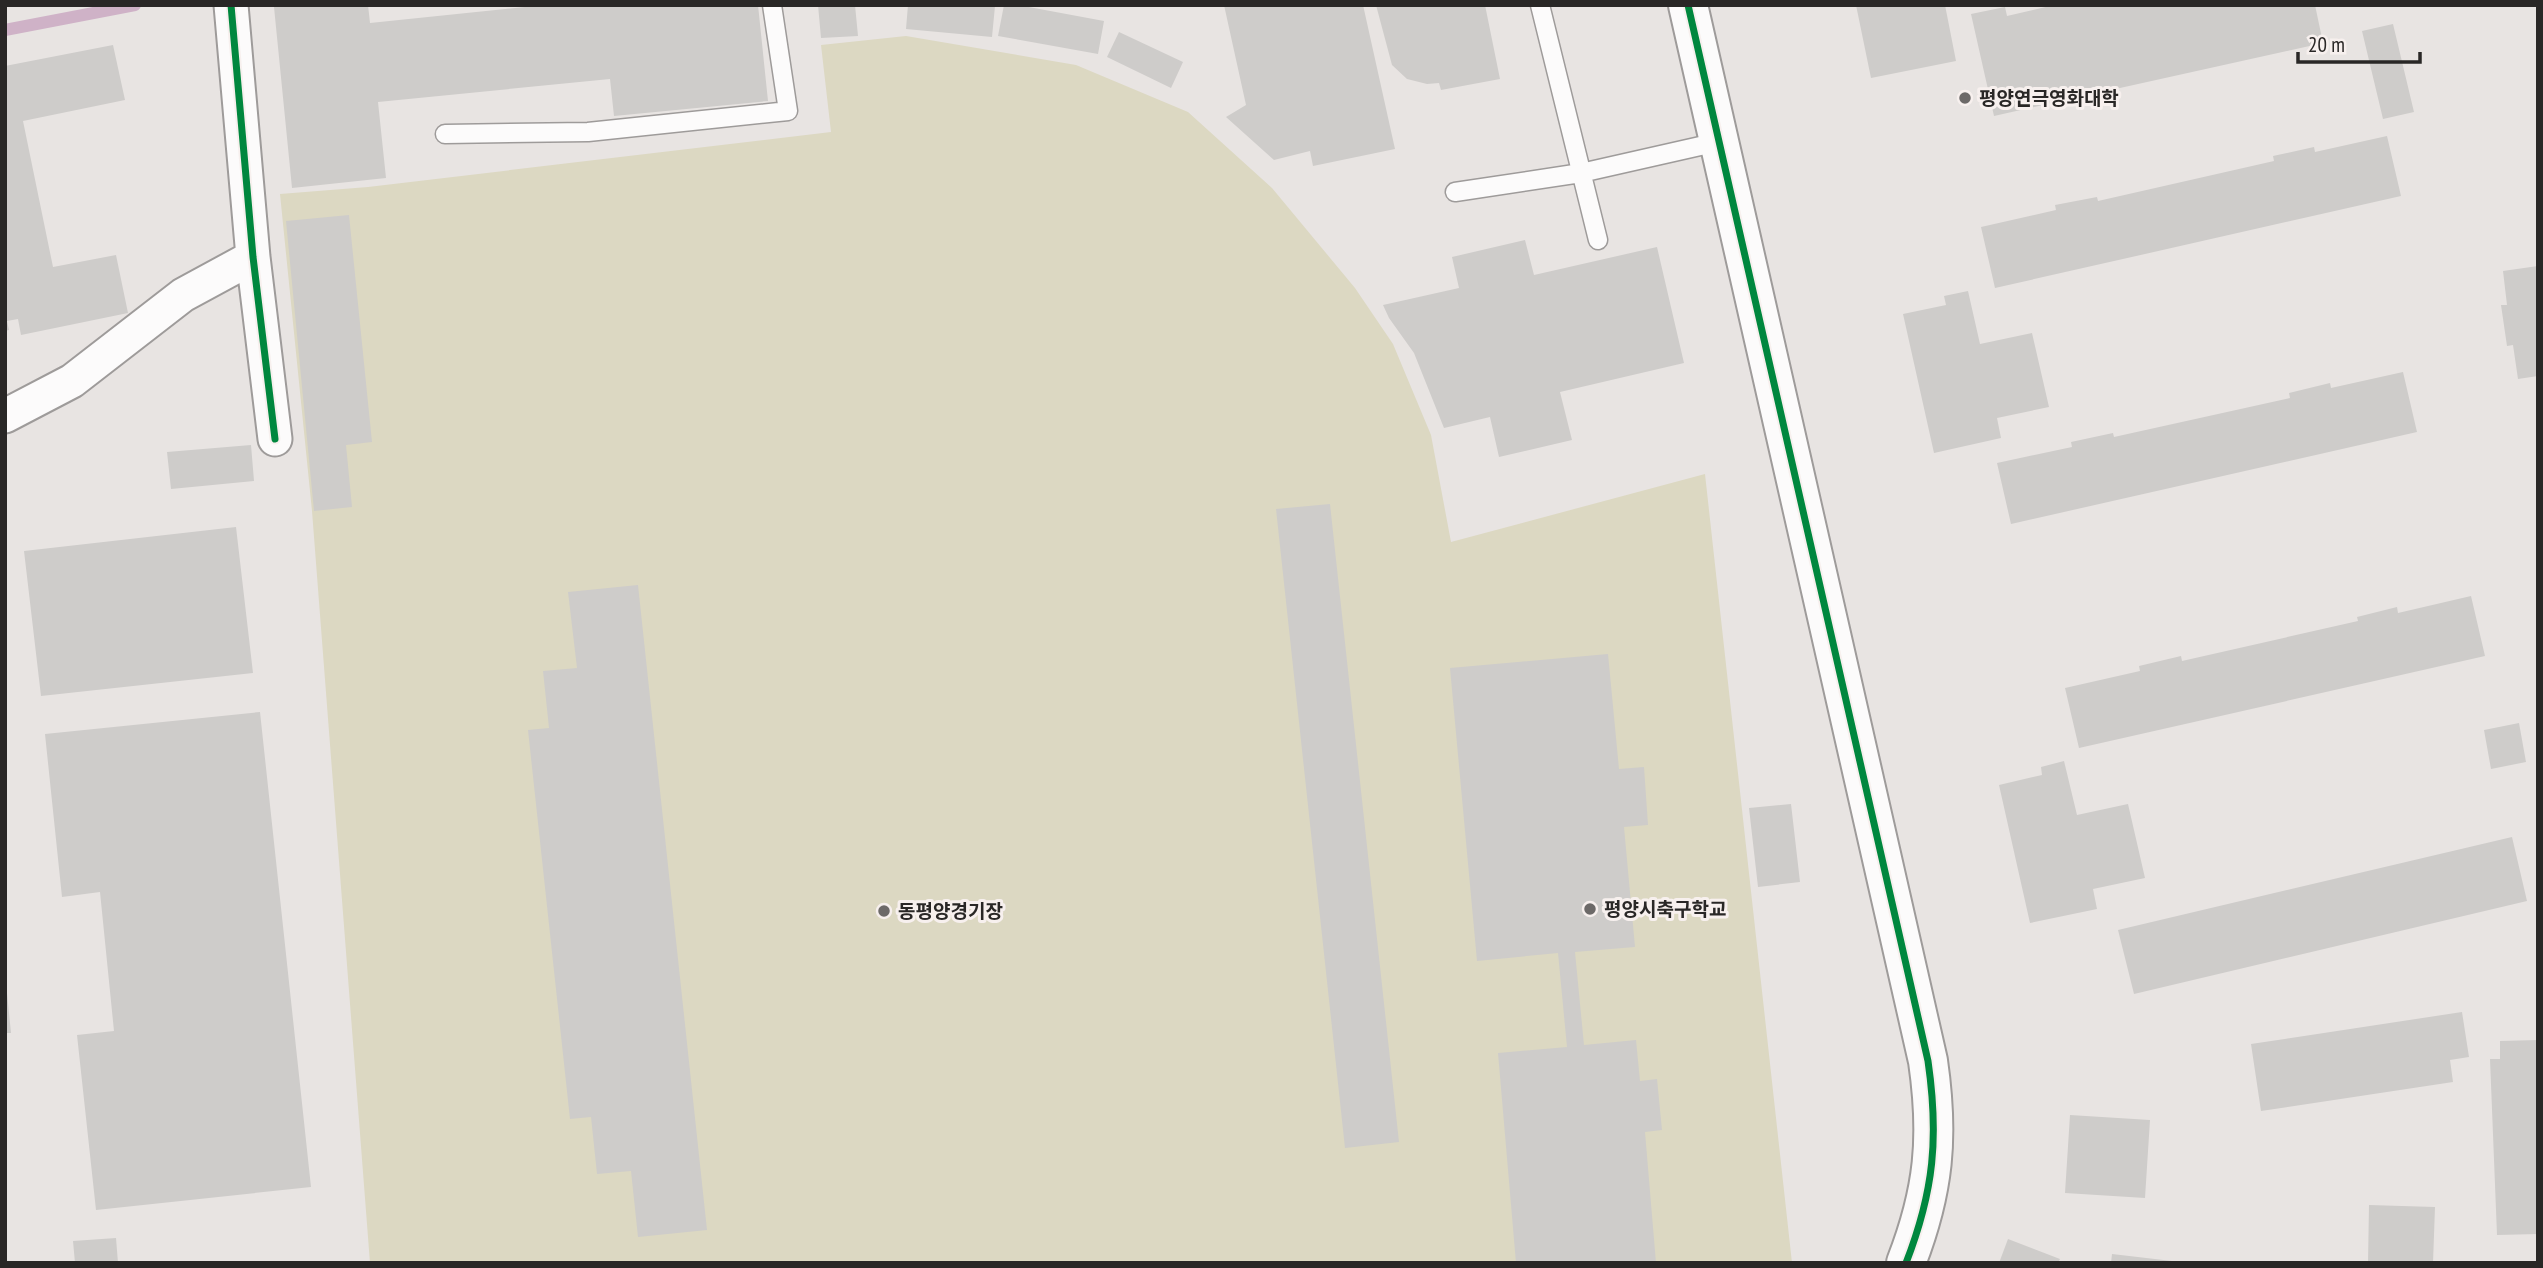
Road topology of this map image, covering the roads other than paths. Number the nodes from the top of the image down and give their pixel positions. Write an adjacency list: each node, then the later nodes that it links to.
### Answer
1 (231, 5): 10 (street)
2 (772, 5): 5 (lane)
3 (1540, 5): 7 (lane)
4 (1688, 5): 6 (street)
5 (445, 134)
6 (1718, 142): 7 (lane); 13 (street)
7 (1581, 173): 8 (lane); 9 (lane)
8 (1455, 192)
9 (1598, 240)
10 (253, 257): 11 (street); 12 (street)
11 (5, 416)
12 (275, 439)
13 (1906, 1263)

